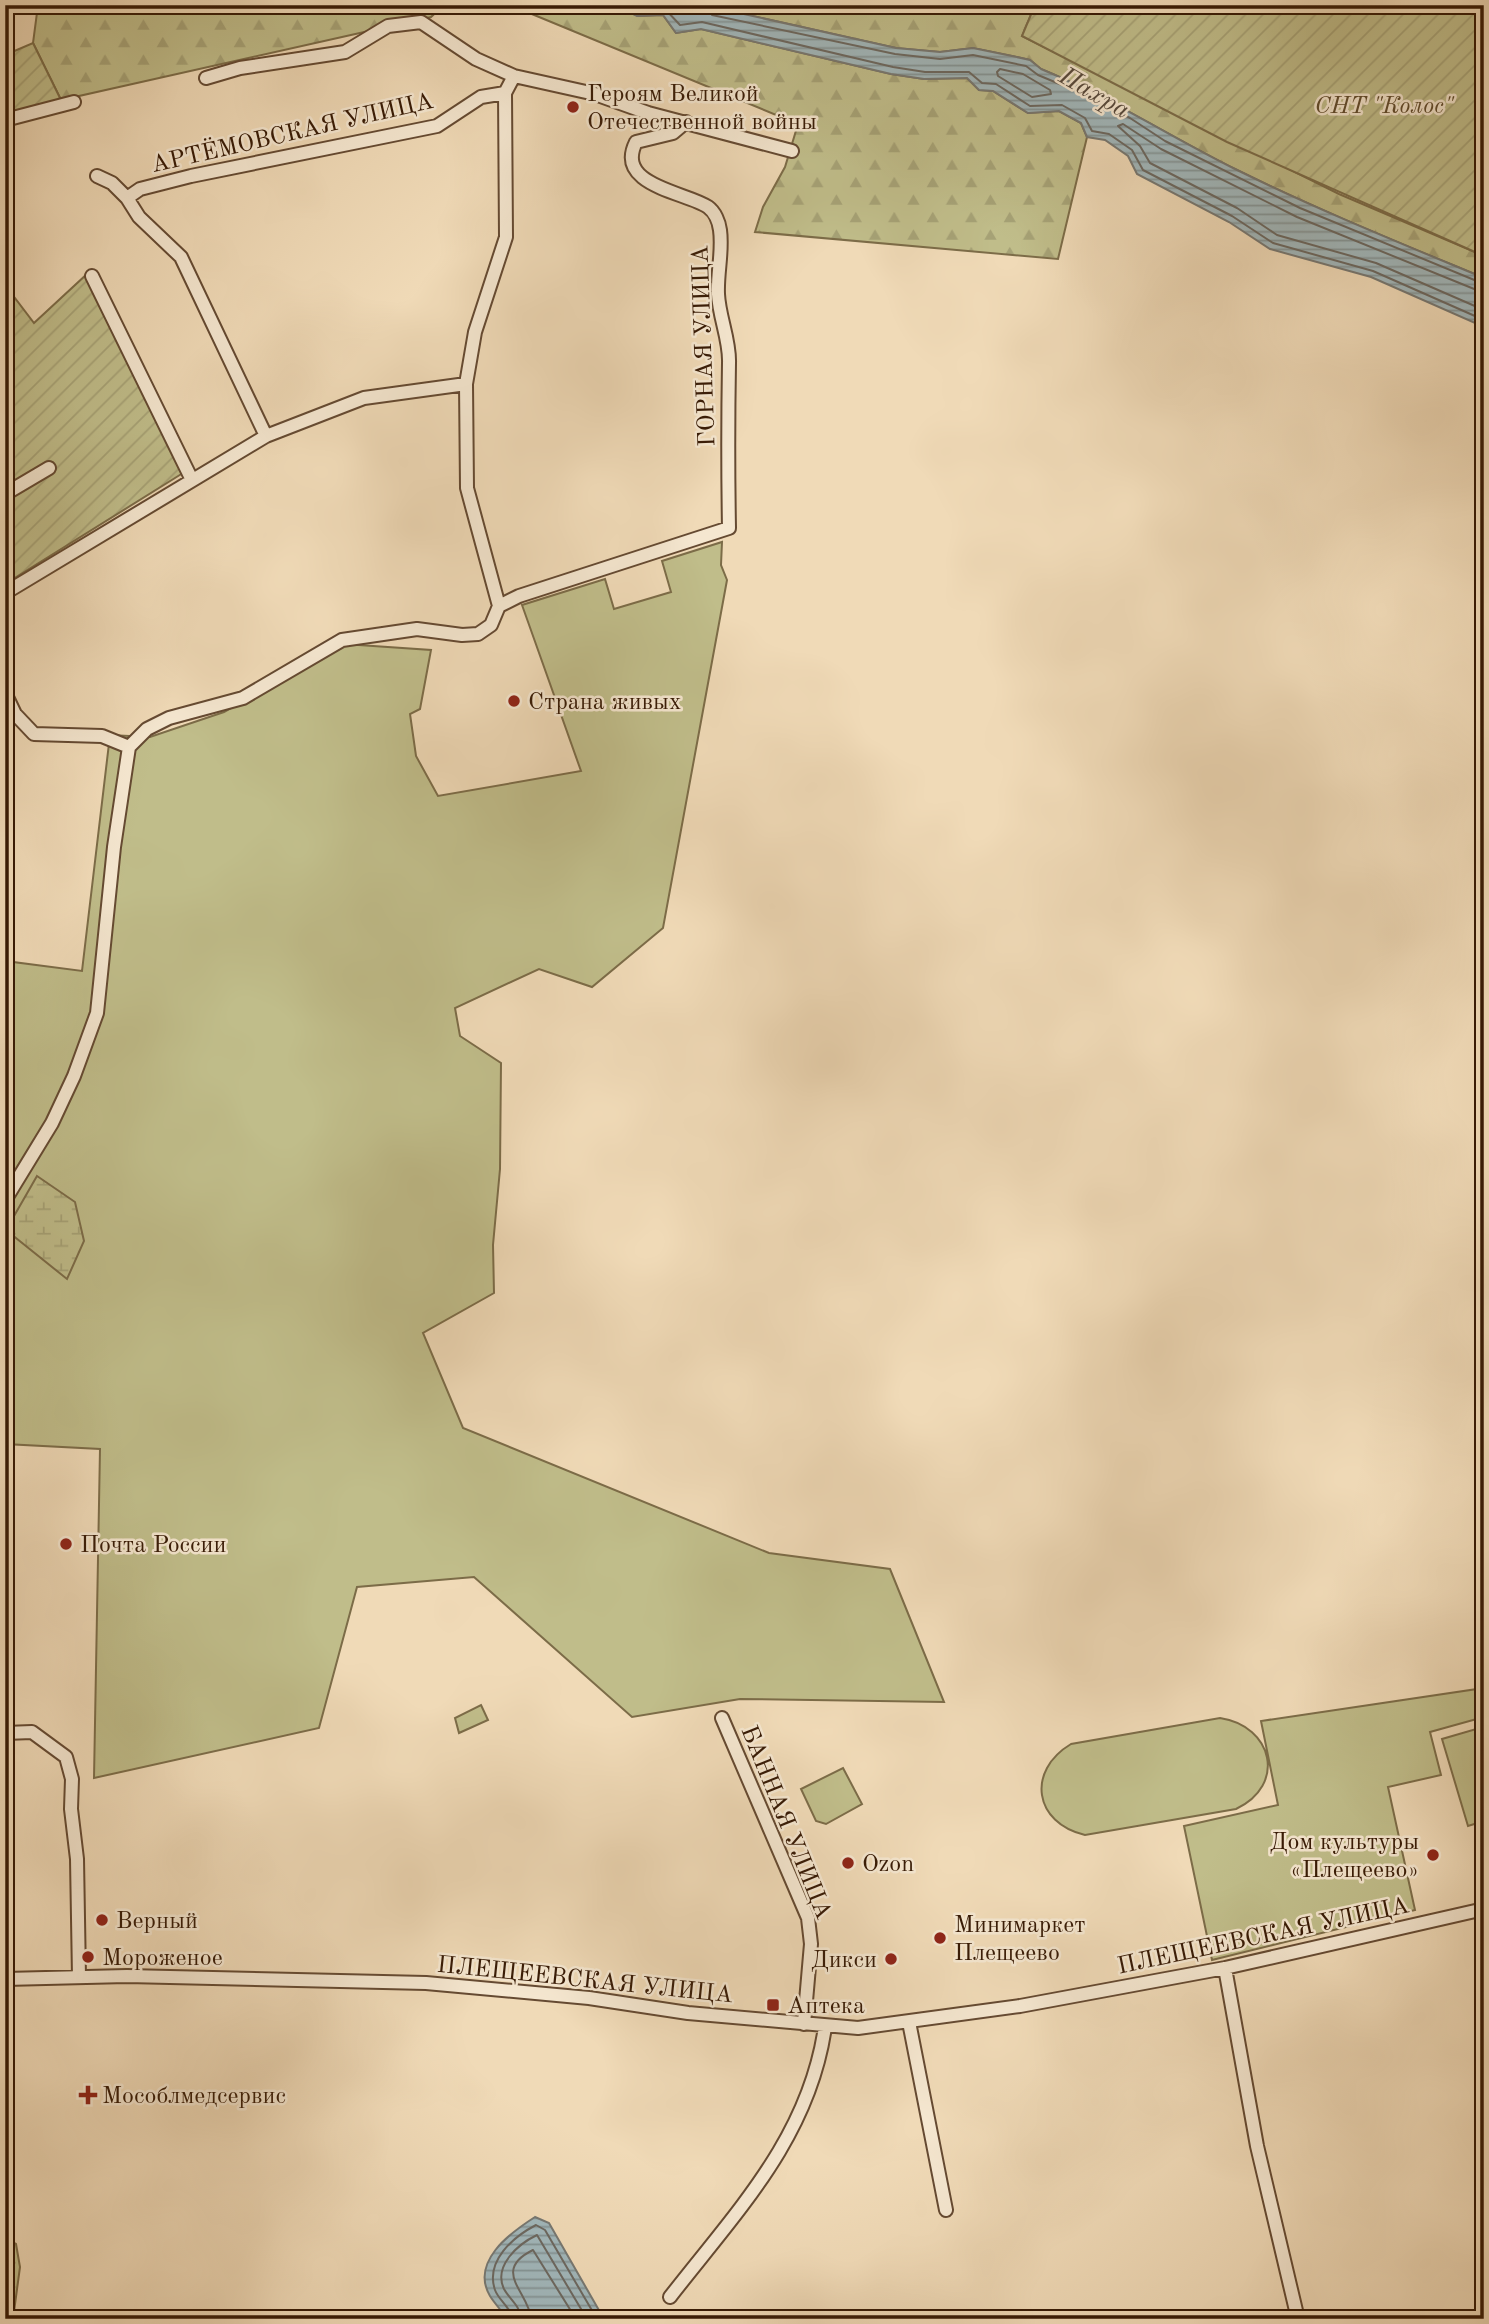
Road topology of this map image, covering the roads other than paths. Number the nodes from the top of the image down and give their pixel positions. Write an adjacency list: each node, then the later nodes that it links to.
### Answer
1 (514, 76): 2 (street); 3 (street); 6 (street)
2 (206, 78)
3 (505, 93): 9 (street, АРТЁМОВСКАЯ УЛИЦА); 11 (street)
4 (74, 102): 5 (street)
5 (5, 120)
6 (687, 122): 7 (street); 17 (street, ГОРНАЯ УЛИЦА)
7 (792, 151)
8 (97, 176): 9 (street)
9 (127, 198): 12 (street)
10 (92, 276): 14 (street)
11 (466, 384): 12 (street); 17 (street)
12 (266, 436): 14 (street)
13 (49, 468): 15 (street)
14 (192, 480): 16 (street)
15 (5, 494)
16 (5, 593)
17 (499, 606): 19 (street)
18 (5, 693): 19 (street)
19 (129, 747): 20 (street)
20 (5, 1200)
21 (722, 1718): 28 (street, БАННАЯ УЛИЦА)
22 (5, 1733): 25 (street)
23 (1484, 1909): 24 (street, ПЛЕЩЕЕВСКАЯ УЛИЦА)
24 (1225, 1968): 27 (street, ПЛЕЩЕЕВСКАЯ УЛИЦА); 32 (street)
25 (79, 1978): 26 (street, ПЛЕЩЕЕВСКАЯ УЛИЦА); 28 (street, ПЛЕЩЕЕВСКАЯ УЛИЦА)
26 (5, 1979)
27 (909, 2022): 29 (street, ПЛЕЩЕЕВСКАЯ УЛИЦА); 30 (street)
28 (804, 2024): 29 (street, ПЛЕЩЕЕВСКАЯ УЛИЦА)
29 (825, 2027): 31 (street)
30 (946, 2210)
31 (670, 2297)
32 (1298, 2319)

